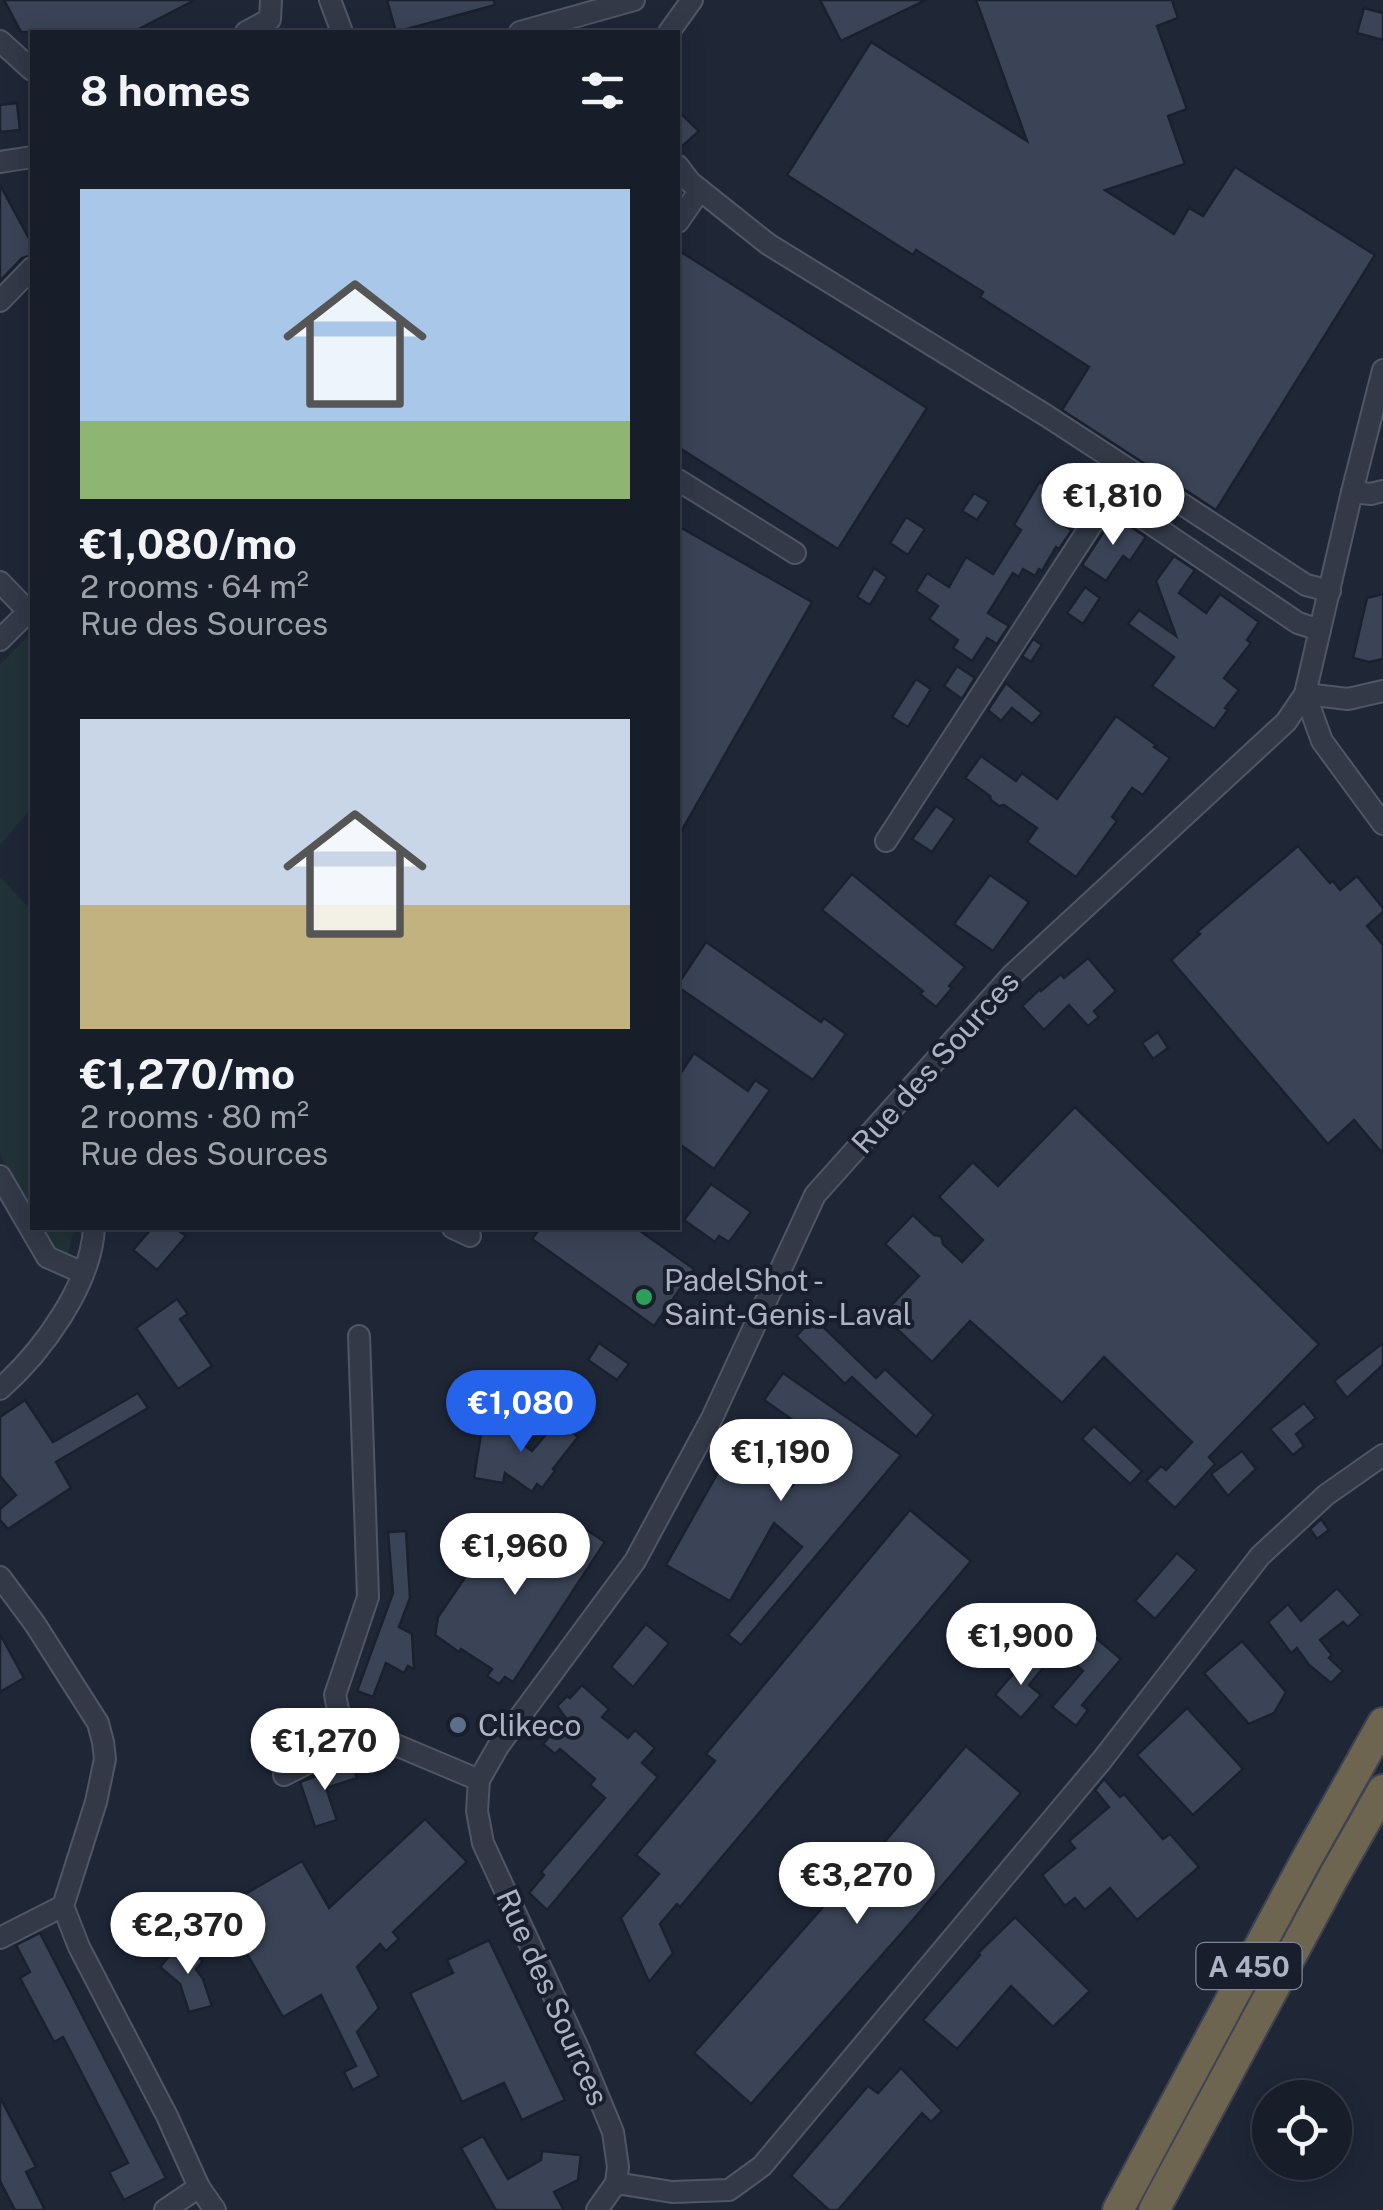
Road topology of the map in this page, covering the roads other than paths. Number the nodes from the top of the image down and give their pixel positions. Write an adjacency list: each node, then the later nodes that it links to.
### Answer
1 (271, 0): 6 (street)
2 (330, 0): 7 (street)
3 (634, 0): 5 (street)
4 (692, 0): 9 (street)
5 (589, 6): 8 (street)
6 (250, 30)
7 (341, 30)
8 (525, 30)
9 (670, 30)
10 (0, 41): 11 (street)
11 (30, 68)
12 (30, 157): 13 (street)
13 (0, 162)
14 (680, 168): 15 (street)
15 (700, 190): 16 (street); 26 (street)
16 (680, 219)
17 (30, 270): 18 (street)
18 (0, 300)
19 (1383, 370): 20 (street, Rue des Sources)
20 (1372, 457): 23 (street, Rue des Sources)
21 (680, 481): 24 (street)
22 (1383, 491): 23 (street)
23 (1352, 492): 26 (street, Rue des Sources)
24 (796, 552)
25 (0, 582): 27 (street)
26 (1330, 592): 29 (street, Rue des Sources)
27 (30, 609)
28 (30, 611): 30 (street)
29 (1320, 630): 32 (street, Rue des Sources); 34 (street)
30 (0, 640)
31 (1383, 691): 32 (street)
32 (1305, 694): 33 (street); 47 (street, Rue des Sources)
33 (1383, 824)
34 (886, 841)
35 (0, 1176): 36 (street)
36 (30, 1229)
37 (31, 1230): 39 (street)
38 (94, 1230): 39 (street)
39 (83, 1272): 41 (street)
40 (359, 1336): 45 (street)
41 (0, 1389)
42 (1383, 1455): 51 (street)
43 (0, 1577): 49 (street)
44 (1383, 1723): 56 (highway, A 450)
45 (345, 1744): 46 (street); 47 (street)
46 (284, 1775)
47 (479, 1780): 51 (street, Rue des Sources)
48 (1383, 1790): 57 (highway, A 450)
49 (63, 1906): 50 (street); 52 (street)
50 (0, 1938)
51 (616, 2183): 55 (street)
52 (199, 2188): 53 (street); 54 (street)
53 (165, 2210)
54 (215, 2210)
55 (597, 2210)
56 (1118, 2210)
57 (1154, 2210)

